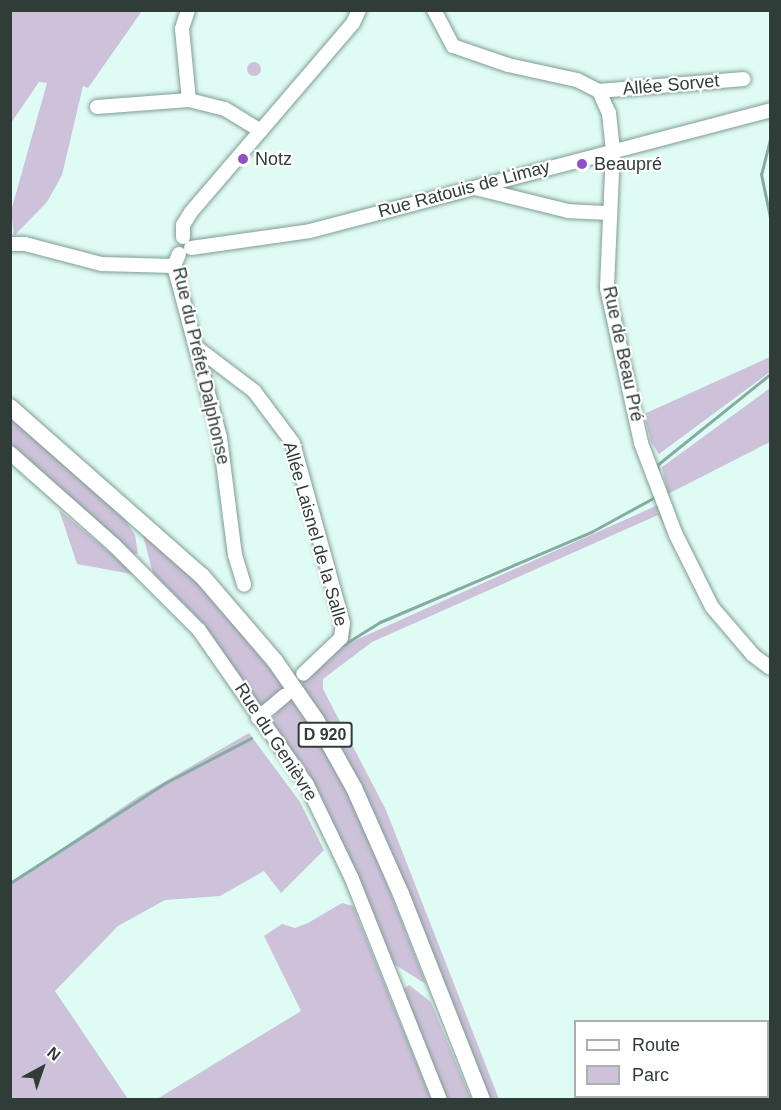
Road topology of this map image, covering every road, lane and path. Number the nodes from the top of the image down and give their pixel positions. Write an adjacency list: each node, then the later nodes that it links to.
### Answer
1 (188, 10): 6 (street)
2 (359, 10): 9 (street)
3 (434, 10): 5 (street)
4 (744, 80): 5 (street, Allée Sorvet)
5 (599, 91): 10 (street, Rue de Beau Pré)
6 (189, 100): 7 (street); 9 (street)
7 (97, 107)
8 (769, 110): 10 (street, Rue Ratouis de Limay)
9 (261, 131): 14 (street)
10 (613, 150): 11 (street, Rue Ratouis de Limay); 12 (street, Rue de Beau Pré)
11 (472, 188): 12 (street); 14 (street, Rue Ratouis de Limay)
12 (608, 213): 19 (street, Rue de Beau Pré)
13 (10, 244): 14 (street, Rue Ratouis de Limay)
14 (182, 251): 15 (street, Rue du Préfet Dalphonse)
15 (196, 347): 18 (street, Rue du Préfet Dalphonse); 20 (street, Allée Laisnel de la Salle)
16 (10, 407): 24 (main road, D 920)
17 (10, 453): 22 (street, Rue du Genièvre)
18 (244, 585)
19 (771, 668)
20 (303, 674)
21 (285, 695): 22 (street)
22 (258, 718): 23 (street, Rue du Genièvre)
23 (440, 1100)
24 (482, 1100)

